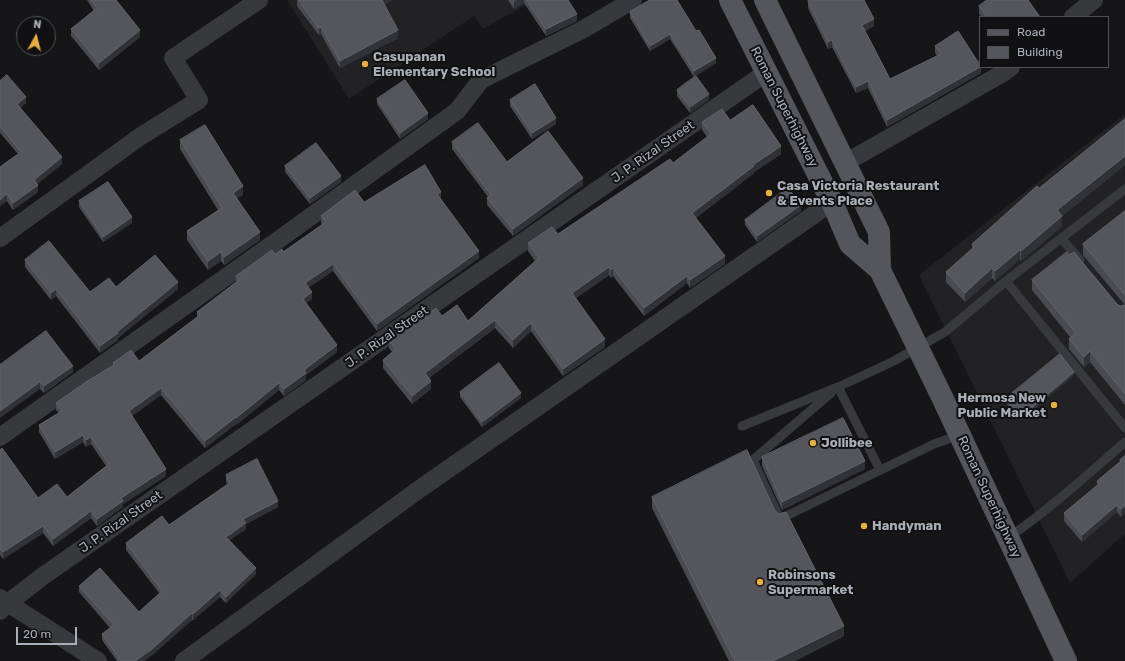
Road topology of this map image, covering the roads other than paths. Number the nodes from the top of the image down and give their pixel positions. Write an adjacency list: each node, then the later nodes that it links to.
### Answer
1 (259, 0): 12 (street)
2 (633, 0): 22 (street)
3 (730, 0): 8 (main road, Roman Superhighway)
4 (765, 0): 9 (main road, Roman Superhighway)
5 (1094, 0): 6 (street)
6 (1074, 16)
7 (1010, 68): 9 (street)
8 (767, 72): 11 (main road, Roman Superhighway); 26 (street, J. P. Rizal Street)
9 (845, 162): 15 (main road, Roman Superhighway)
10 (1125, 189): 13 (lane)
11 (832, 202): 15 (main road, Roman Superhighway); 28 (street)
12 (0, 238)
13 (1061, 238): 14 (lane); 16 (lane)
14 (1087, 268)
15 (880, 270): 17 (main road, Roman Superhighway)
16 (1006, 281): 17 (lane); 20 (lane)
17 (918, 347): 18 (lane); 21 (main road, Roman Superhighway)
18 (838, 387): 19 (lane); 24 (lane); 24 (lane)
19 (742, 426)
20 (1125, 428)
21 (960, 435): 24 (lane); 25 (main road, Roman Superhighway)
22 (0, 437)
23 (1125, 442): 25 (lane)
24 (880, 470)
25 (1008, 538): 29 (main road, Roman Superhighway)
26 (3, 604): 27 (street)
27 (98, 661)
28 (184, 661)
29 (1066, 661)

